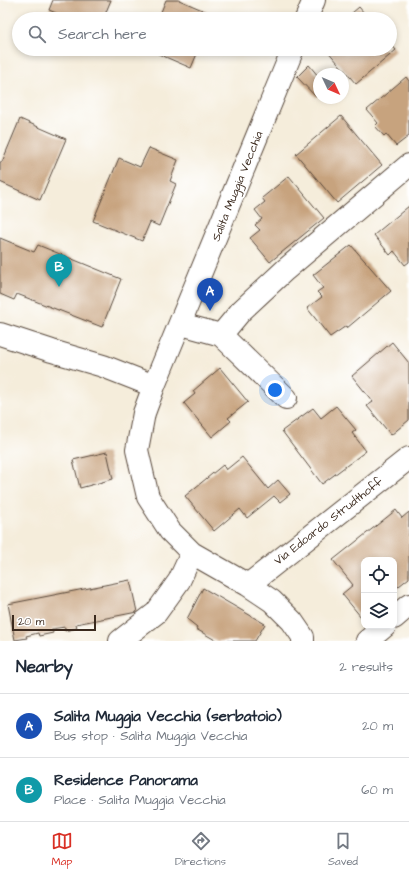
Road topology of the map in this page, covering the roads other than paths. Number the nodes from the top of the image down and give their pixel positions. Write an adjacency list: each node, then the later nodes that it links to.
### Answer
1 (314, 0): 2 (street)
2 (309, 12)
3 (290, 56): 5 (street, Salita Muggia Vecchia)
4 (409, 165): 7 (street)
5 (181, 324): 7 (street); 8 (street, Salita Muggia Vecchia)
6 (0, 334): 8 (street)
7 (221, 335): 9 (street)
8 (154, 386): 11 (street, Salita Muggia Vecchia)
9 (286, 398)
10 (409, 458): 12 (street, Via Edoardo Strudthoff)
11 (192, 553): 12 (street, Salita Muggia Vecchia); 16 (street)
12 (248, 585): 17 (street, Salita Muggia Vecchia)
13 (409, 605): 14 (street)
14 (397, 615)
15 (381, 629): 18 (street)
16 (120, 641)
17 (303, 641)
18 (367, 641)

